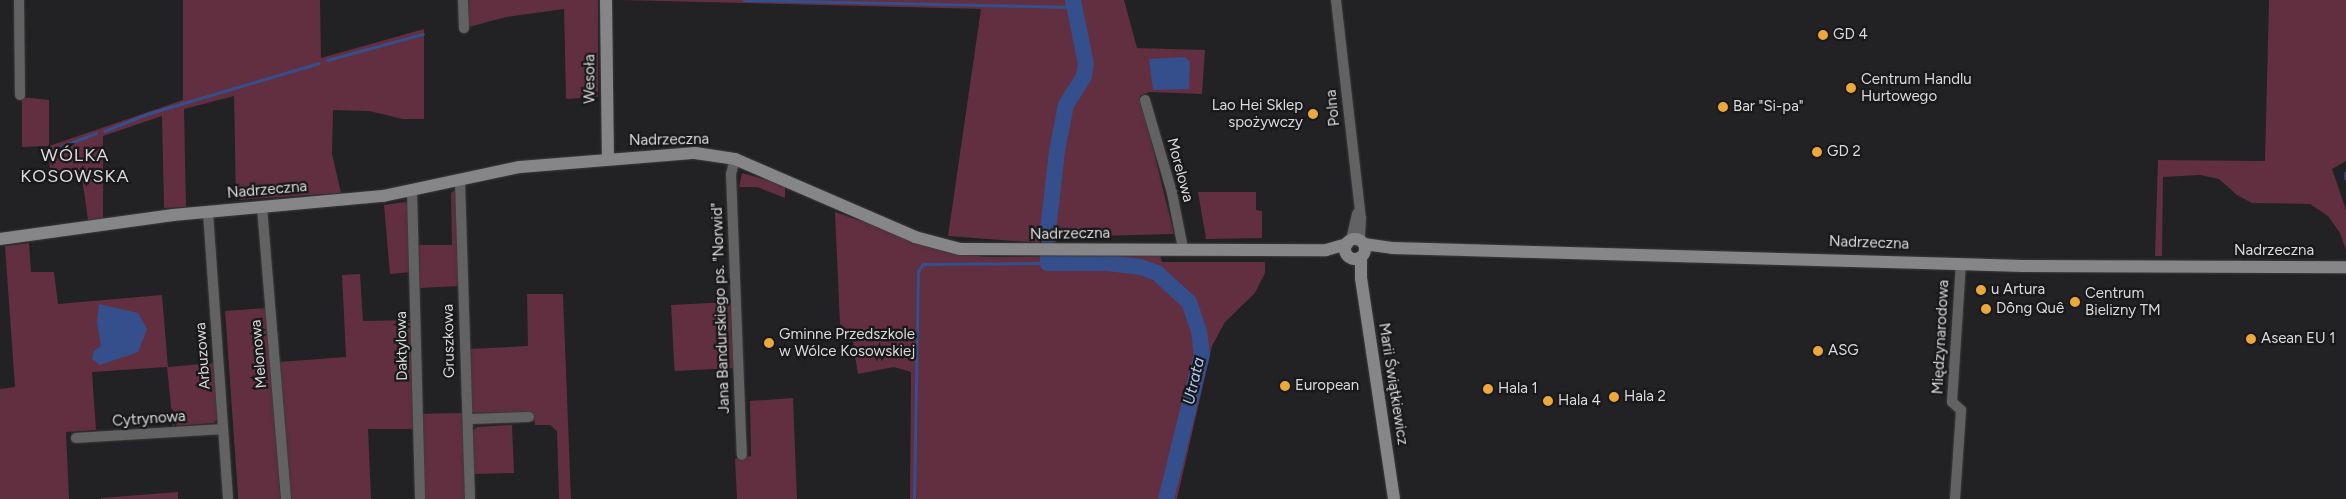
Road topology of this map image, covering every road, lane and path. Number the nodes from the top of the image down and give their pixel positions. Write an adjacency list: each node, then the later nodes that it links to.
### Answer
1 (19, 0): 6 (street)
2 (464, 0): 5 (street)
3 (606, 0): 8 (street, Wesoła)
4 (1336, 0): 16 (street, Polna)
5 (464, 28)
6 (20, 95)
7 (1145, 100): 15 (street, Morelowa)
8 (608, 159): 9 (street, Nadrzeczna); 10 (street, Nadrzeczna)
9 (735, 159): 15 (street, Nadrzeczna); 23 (street, Jana Bandurskiego ps. "Norwid")
10 (460, 181): 11 (street, Nadrzeczna); 20 (street, Gruszkowa)
11 (412, 192): 12 (street, Nadrzeczna); 26 (street, Daktylowa)
12 (262, 207): 13 (street, Nadrzeczna); 25 (street, Melonowa)
13 (208, 212): 14 (street, Nadrzeczna); 21 (street, Arbuzowa)
14 (0, 239)
15 (1183, 248): 16 (street, Nadrzeczna)
16 (1356, 249): 17 (street, Nadrzeczna); 28 (street, Marii Świątkiewicz)
17 (1960, 263): 18 (street, Nadrzeczna); 29 (street, Międzynarodowa)
18 (2346, 267)
19 (529, 417): 20 (street)
20 (469, 419): 27 (street, Gruszkowa)
21 (224, 429): 22 (street, Cytrynowa); 24 (street, Arbuzowa)
22 (76, 438)
23 (742, 455)
24 (228, 499)
25 (286, 499)
26 (420, 499)
27 (470, 499)
28 (1394, 499)
29 (1955, 499)

